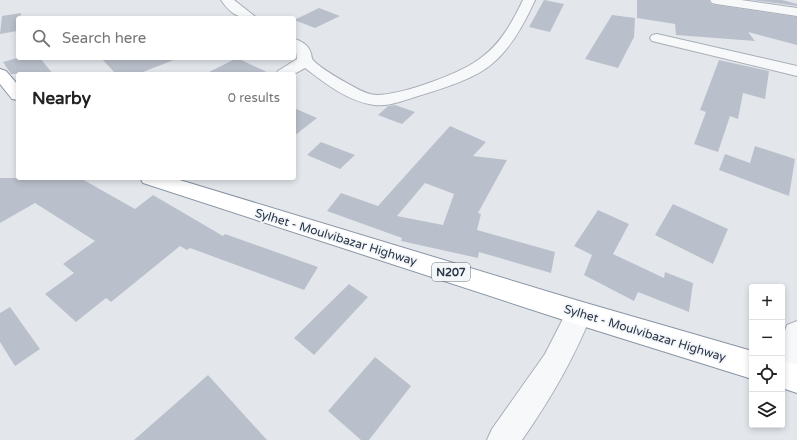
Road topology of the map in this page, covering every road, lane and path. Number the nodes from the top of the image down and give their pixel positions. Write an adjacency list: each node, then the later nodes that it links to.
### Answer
1 (227, 0): 5 (street)
2 (529, 0): 8 (street)
3 (716, 0): 4 (street)
4 (797, 12)
5 (247, 16)
6 (657, 38): 9 (street)
7 (296, 45): 8 (street)
8 (305, 61): 10 (street)
9 (797, 71)
10 (287, 72)
11 (0, 74): 12 (highway)
12 (16, 93)
13 (156, 180): 14 (highway, Sylhet - Moulvibazar Highway / N207)
14 (579, 313): 16 (highway, Sylhet - Moulvibazar Highway / N207); 18 (street)
15 (797, 334): 17 (street)
16 (749, 364)
17 (788, 376)
18 (503, 440)

